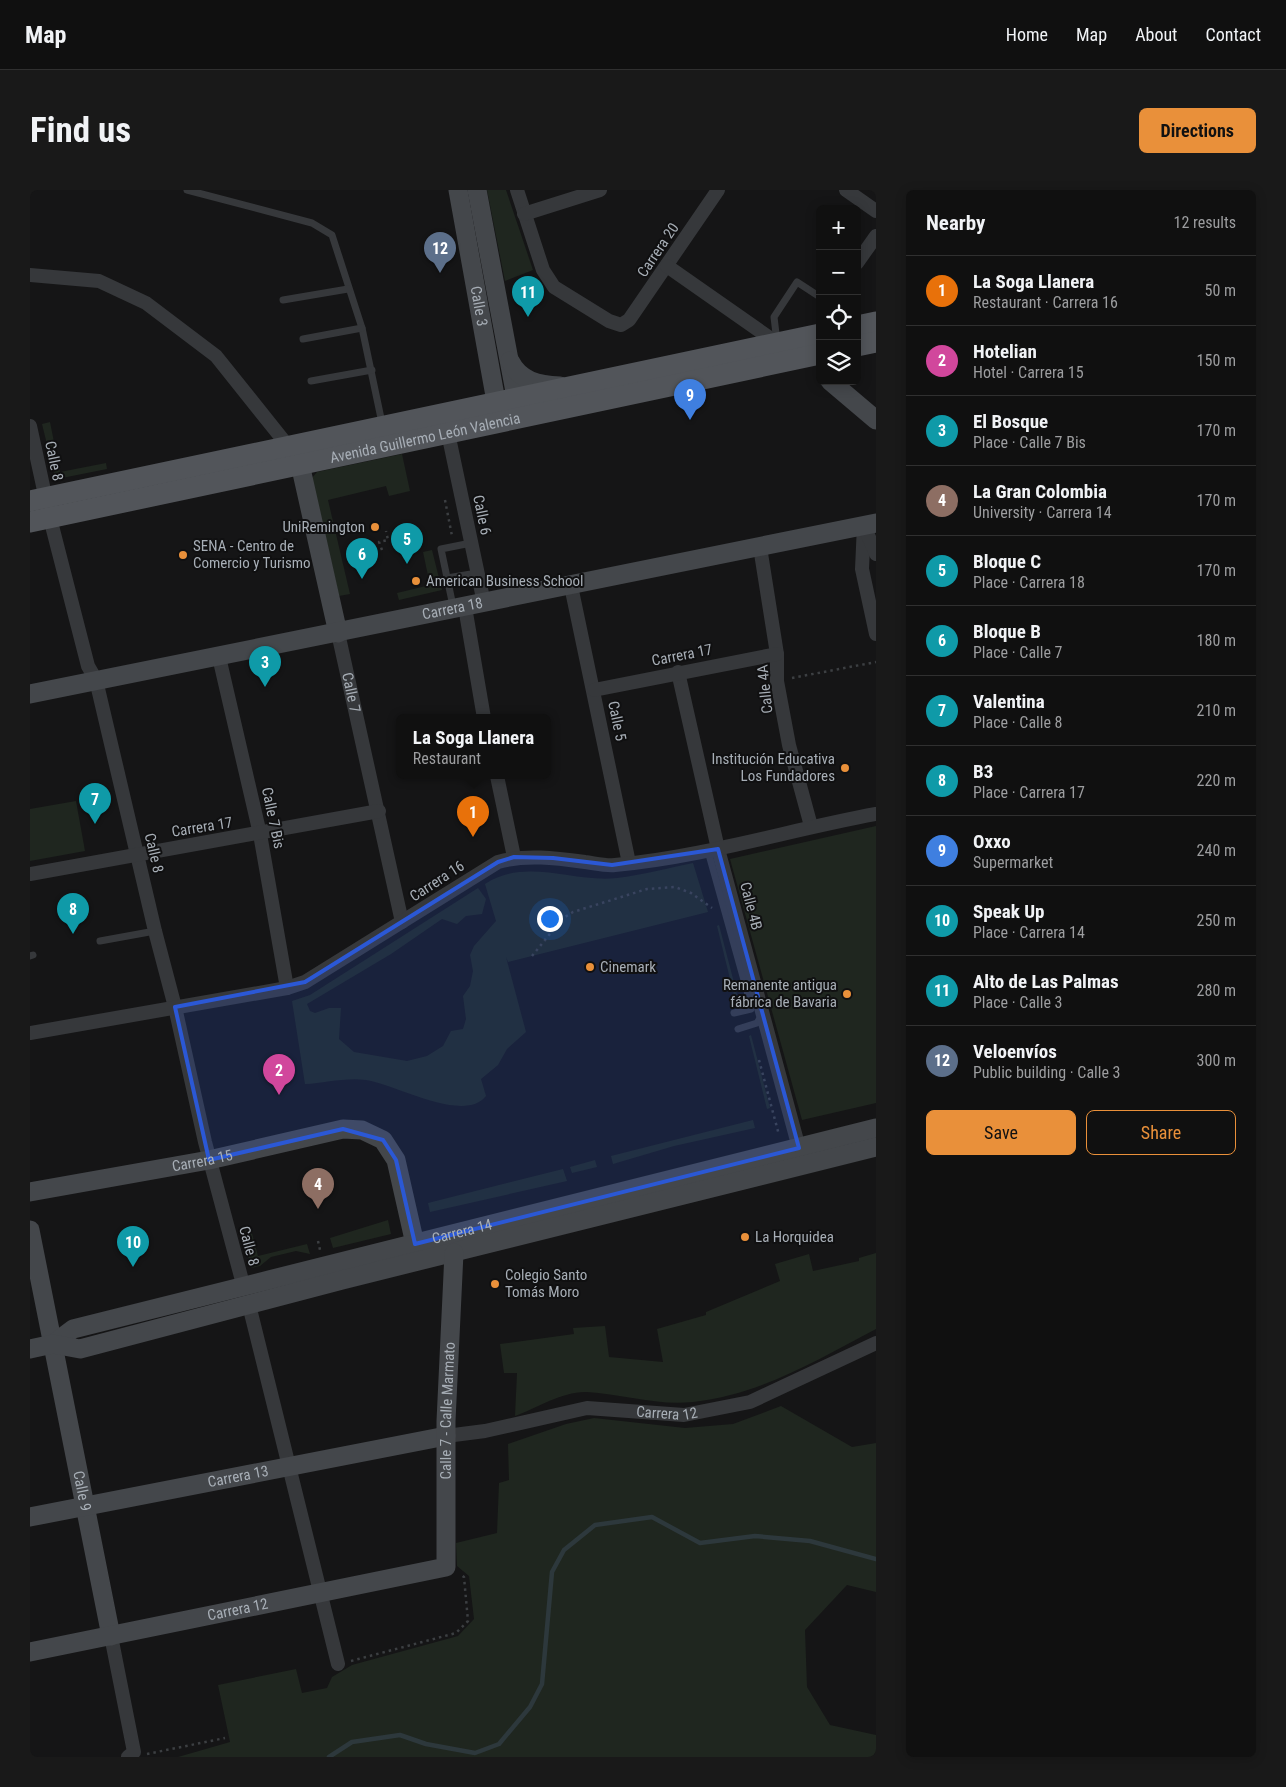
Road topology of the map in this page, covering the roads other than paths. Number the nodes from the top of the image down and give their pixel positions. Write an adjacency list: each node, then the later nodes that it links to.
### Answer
1 (187, 190): 14 (lane)
2 (458, 190): 31 (main road, Calle 3)
3 (477, 190): 26 (main road, Calle 3)
4 (517, 190): 9 (street)
5 (600, 190): 9 (street)
6 (718, 190): 12 (street, Carrera 20)
7 (846, 190): 8 (street)
8 (876, 211)
9 (524, 214): 12 (street, Carrera 20)
10 (876, 236): 11 (street)
11 (861, 257)
12 (667, 266): 22 (street)
13 (30, 276): 36 (street)
14 (348, 289): 16 (lane); 19 (lane)
15 (817, 295): 22 (lane)
16 (283, 300)
17 (876, 322): 18 (main road)
18 (861, 325)
19 (362, 328): 20 (lane); 27 (lane)
20 (303, 339)
21 (876, 342): 24 (main road)
22 (777, 343): 23 (main road, Avenida Guillermo León Valencia); 30 (main road, Avenida Guillermo León Valencia)
23 (816, 345)
24 (861, 345)
25 (816, 346): 31 (main road, Avenida Guillermo León Valencia)
26 (508, 357): 30 (main road); 31 (main road, Calle 3)
27 (372, 370): 28 (lane); 34 (lane)
28 (311, 382)
29 (835, 385): 32 (main road)
30 (566, 387): 31 (main road, Avenida Guillermo León Valencia)
31 (504, 407): 34 (main road, Avenida Guillermo León Valencia); 35 (main road, Avenida Guillermo León Valencia)
32 (876, 420)
33 (30, 426): 38 (street, Calle 8)
34 (383, 426): 36 (main road, Avenida Guillermo León Valencia)
35 (448, 433): 37 (main road, Avenida Guillermo León Valencia); 40 (street, Calle 6)
36 (288, 446): 38 (main road, Avenida Guillermo León Valencia)
37 (300, 464): 38 (main road, Avenida Guillermo León Valencia); 50 (main road, Calle 7)
38 (39, 509): 55 (street, Calle 8)
39 (870, 524): 41 (main road, Carrera 18); 42 (street); 46 (street)
40 (471, 543): 44 (street, Calle 6); 45 (lane)
41 (760, 547): 47 (main road, Carrera 18); 52 (street, Calle 4A)
42 (876, 554)
43 (876, 566): 46 (street)
44 (477, 573): 45 (lane); 48 (street, Calle 6)
45 (447, 578): 49 (lane)
46 (864, 578): 51 (street)
47 (572, 586): 48 (main road, Carrera 18); 56 (street, Calle 5)
48 (484, 603): 49 (main road, Carrera 18)
49 (459, 608): 50 (main road, Carrera 18); 58 (street)
50 (338, 632): 53 (main road, Carrera 18); 60 (street, Calle 7)
51 (876, 634)
52 (777, 654): 54 (street, Carrera 17); 62 (street, Calle 4A)
53 (219, 657): 55 (main road, Carrera 18); 63 (street, Calle 7 Bis)
54 (678, 672): 56 (street, Carrera 17); 64 (street, Calle 4B)
55 (96, 680): 57 (main road, Carrera 18); 65 (street, Calle 8)
56 (594, 690): 67 (street, Calle 5)
57 (30, 694)
58 (483, 714)
59 (498, 779): 66 (street)
60 (379, 811): 63 (street, Carrera 17); 69 (street, Calle 7)
61 (876, 814): 62 (street, Carrera 16)
62 (811, 826): 64 (street, Carrera 16)
63 (260, 834): 65 (street, Carrera 17); 72 (street, Calle 7 Bis)
64 (713, 850): 67 (street, Carrera 16); 74 (street, Calle 4B); 75 (lane)
65 (138, 853): 68 (street, Carrera 17); 70 (street, Calle 8)
66 (514, 857): 67 (street, Carrera 16); 69 (street, Carrera 16)
67 (629, 863)
68 (30, 874)
69 (402, 922): 72 (street, Carrera 16)
70 (155, 931): 71 (lane); 73 (street, Calle 8)
71 (100, 941)
72 (287, 988): 73 (street, Carrera 16)
73 (175, 1007): 77 (street, Carrera 16); 81 (street, Calle 8)
74 (763, 1012): 76 (lane); 80 (street, Calle 4B)
75 (734, 1013)
76 (738, 1029)
77 (30, 1033)
78 (876, 1128): 80 (main road, Carrera 14)
79 (876, 1147): 85 (main road, Carrera 14)
80 (799, 1148): 84 (main road, Carrera 14)
81 (209, 1160): 82 (main road, Carrera 15); 84 (main road, Carrera 15); 86 (street, Calle 8)
82 (30, 1192)
83 (30, 1230): 88 (main road, Calle 9)
84 (415, 1244): 86 (main road, Carrera 14)
85 (454, 1252): 86 (main road, Carrera 14); 90 (main road, Calle 7 - Calle Marmato)
86 (247, 1296): 88 (main road, Carrera 14); 91 (street, Calle 8)
87 (876, 1343): 90 (street, Carrera 12)
88 (53, 1344): 89 (main road, Carrera 14); 92 (main road, Calle 9)
89 (30, 1349)
90 (446, 1436): 91 (main road, Carrera 13); 94 (main road, Calle 7 - Calle Marmato)
91 (290, 1466): 92 (main road, Carrera 13); 95 (street, Calle 8)
92 (85, 1506): 93 (main road, Carrera 13); 96 (main road, Calle 9)
93 (30, 1517)
94 (446, 1567): 95 (main road, Carrera 12)
95 (320, 1592): 96 (main road, Carrera 12); 98 (street, Calle 8)
96 (111, 1636): 97 (main road, Carrera 12); 99 (street, Calle 9)
97 (30, 1652)
98 (338, 1664)
99 (131, 1754)

